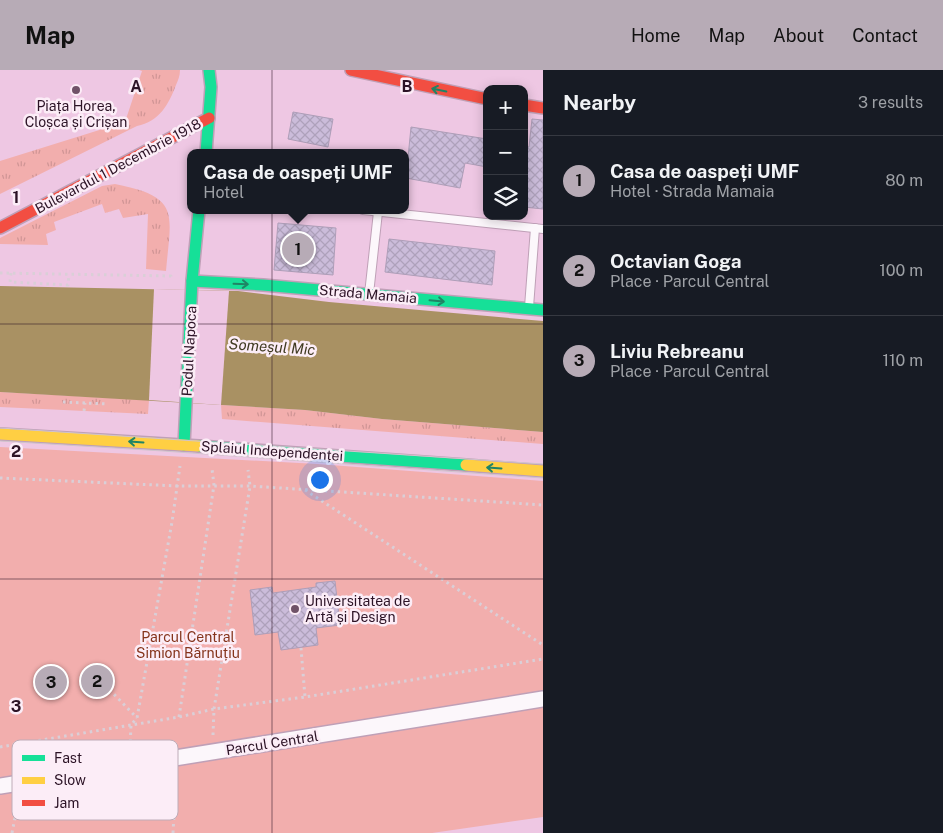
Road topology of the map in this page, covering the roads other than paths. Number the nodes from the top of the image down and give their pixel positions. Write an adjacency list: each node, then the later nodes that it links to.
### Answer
1 (209, 70): 6 (main road)
2 (351, 70): 3 (main road, one-way to 2)
3 (483, 98)
4 (528, 106): 5 (main road)
5 (543, 108)
6 (210, 118): 7 (main road); 11 (main road, Bulevardul 1 Decembrie 1918)
7 (206, 149)
8 (199, 214): 13 (main road, Podul Napoca)
9 (378, 214): 14 (lane)
10 (397, 214): 12 (lane)
11 (0, 228)
12 (539, 229): 15 (lane)
13 (192, 281): 14 (main road, Strada Mamaia, one-way to 14); 18 (main road, Podul Napoca)
14 (369, 294): 15 (main road, Strada Mamaia, one-way to 15)
15 (529, 309): 16 (main road, Strada Mamaia)
16 (543, 310)
17 (0, 434): 18 (main road, Splaiul Independenței, one-way to 17)
18 (184, 445): 19 (main road, Splaiul Independenței, one-way to 18)
19 (543, 471)
20 (543, 698): 21 (street, Parcul Central)
21 (178, 757)

